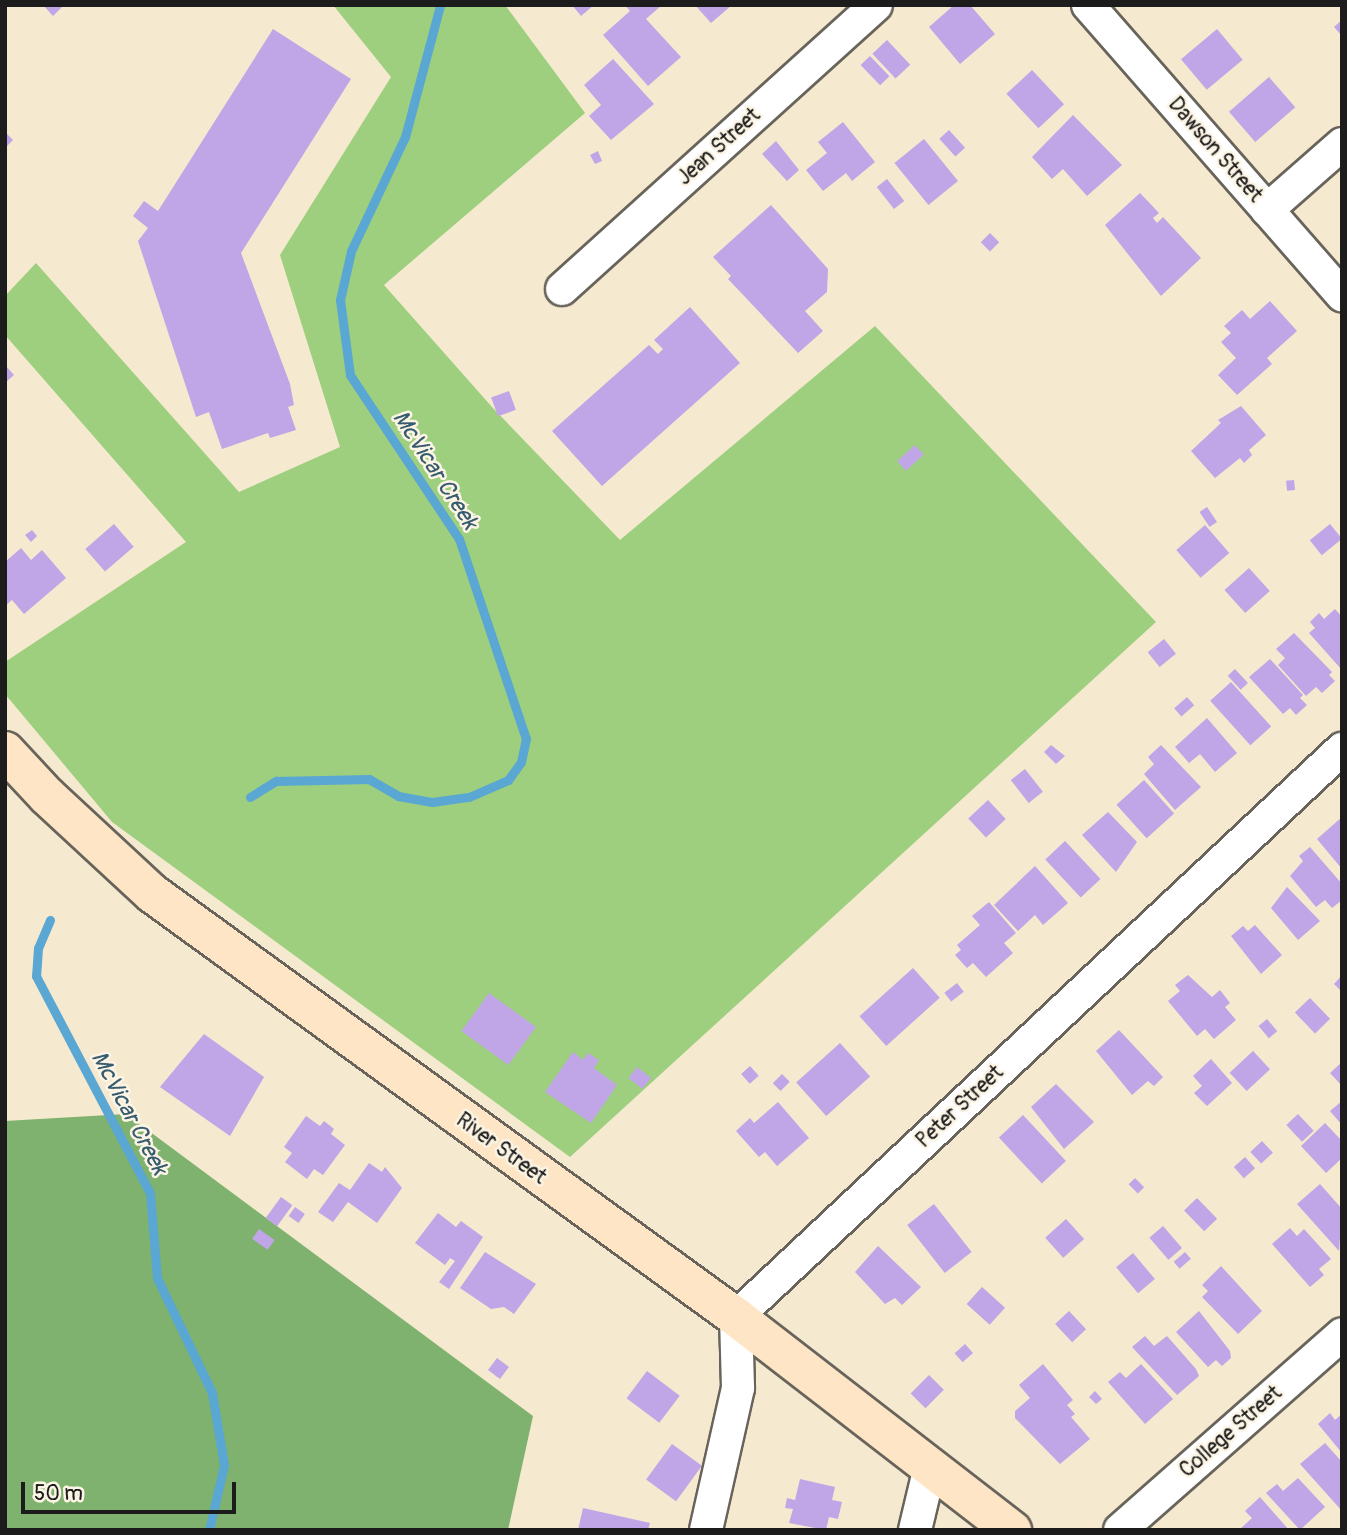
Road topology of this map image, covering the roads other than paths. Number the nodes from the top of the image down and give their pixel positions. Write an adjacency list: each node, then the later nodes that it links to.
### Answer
1 (876, 5): 5 (street, Jean Street)
2 (1088, 5): 4 (street, Dawson Street)
3 (1342, 144): 4 (street)
4 (1267, 210): 6 (street, Dawson Street)
5 (562, 289)
6 (1342, 295)
7 (1342, 749): 9 (street, Peter Street)
8 (5, 751): 9 (main road, River Street)
9 (736, 1317): 11 (main road, River Street); 12 (street)
10 (1342, 1334): 15 (street, College Street)
11 (930, 1468): 13 (street); 14 (main road, River Street)
12 (706, 1530)
13 (915, 1530)
14 (1013, 1530)
15 (1120, 1530)

